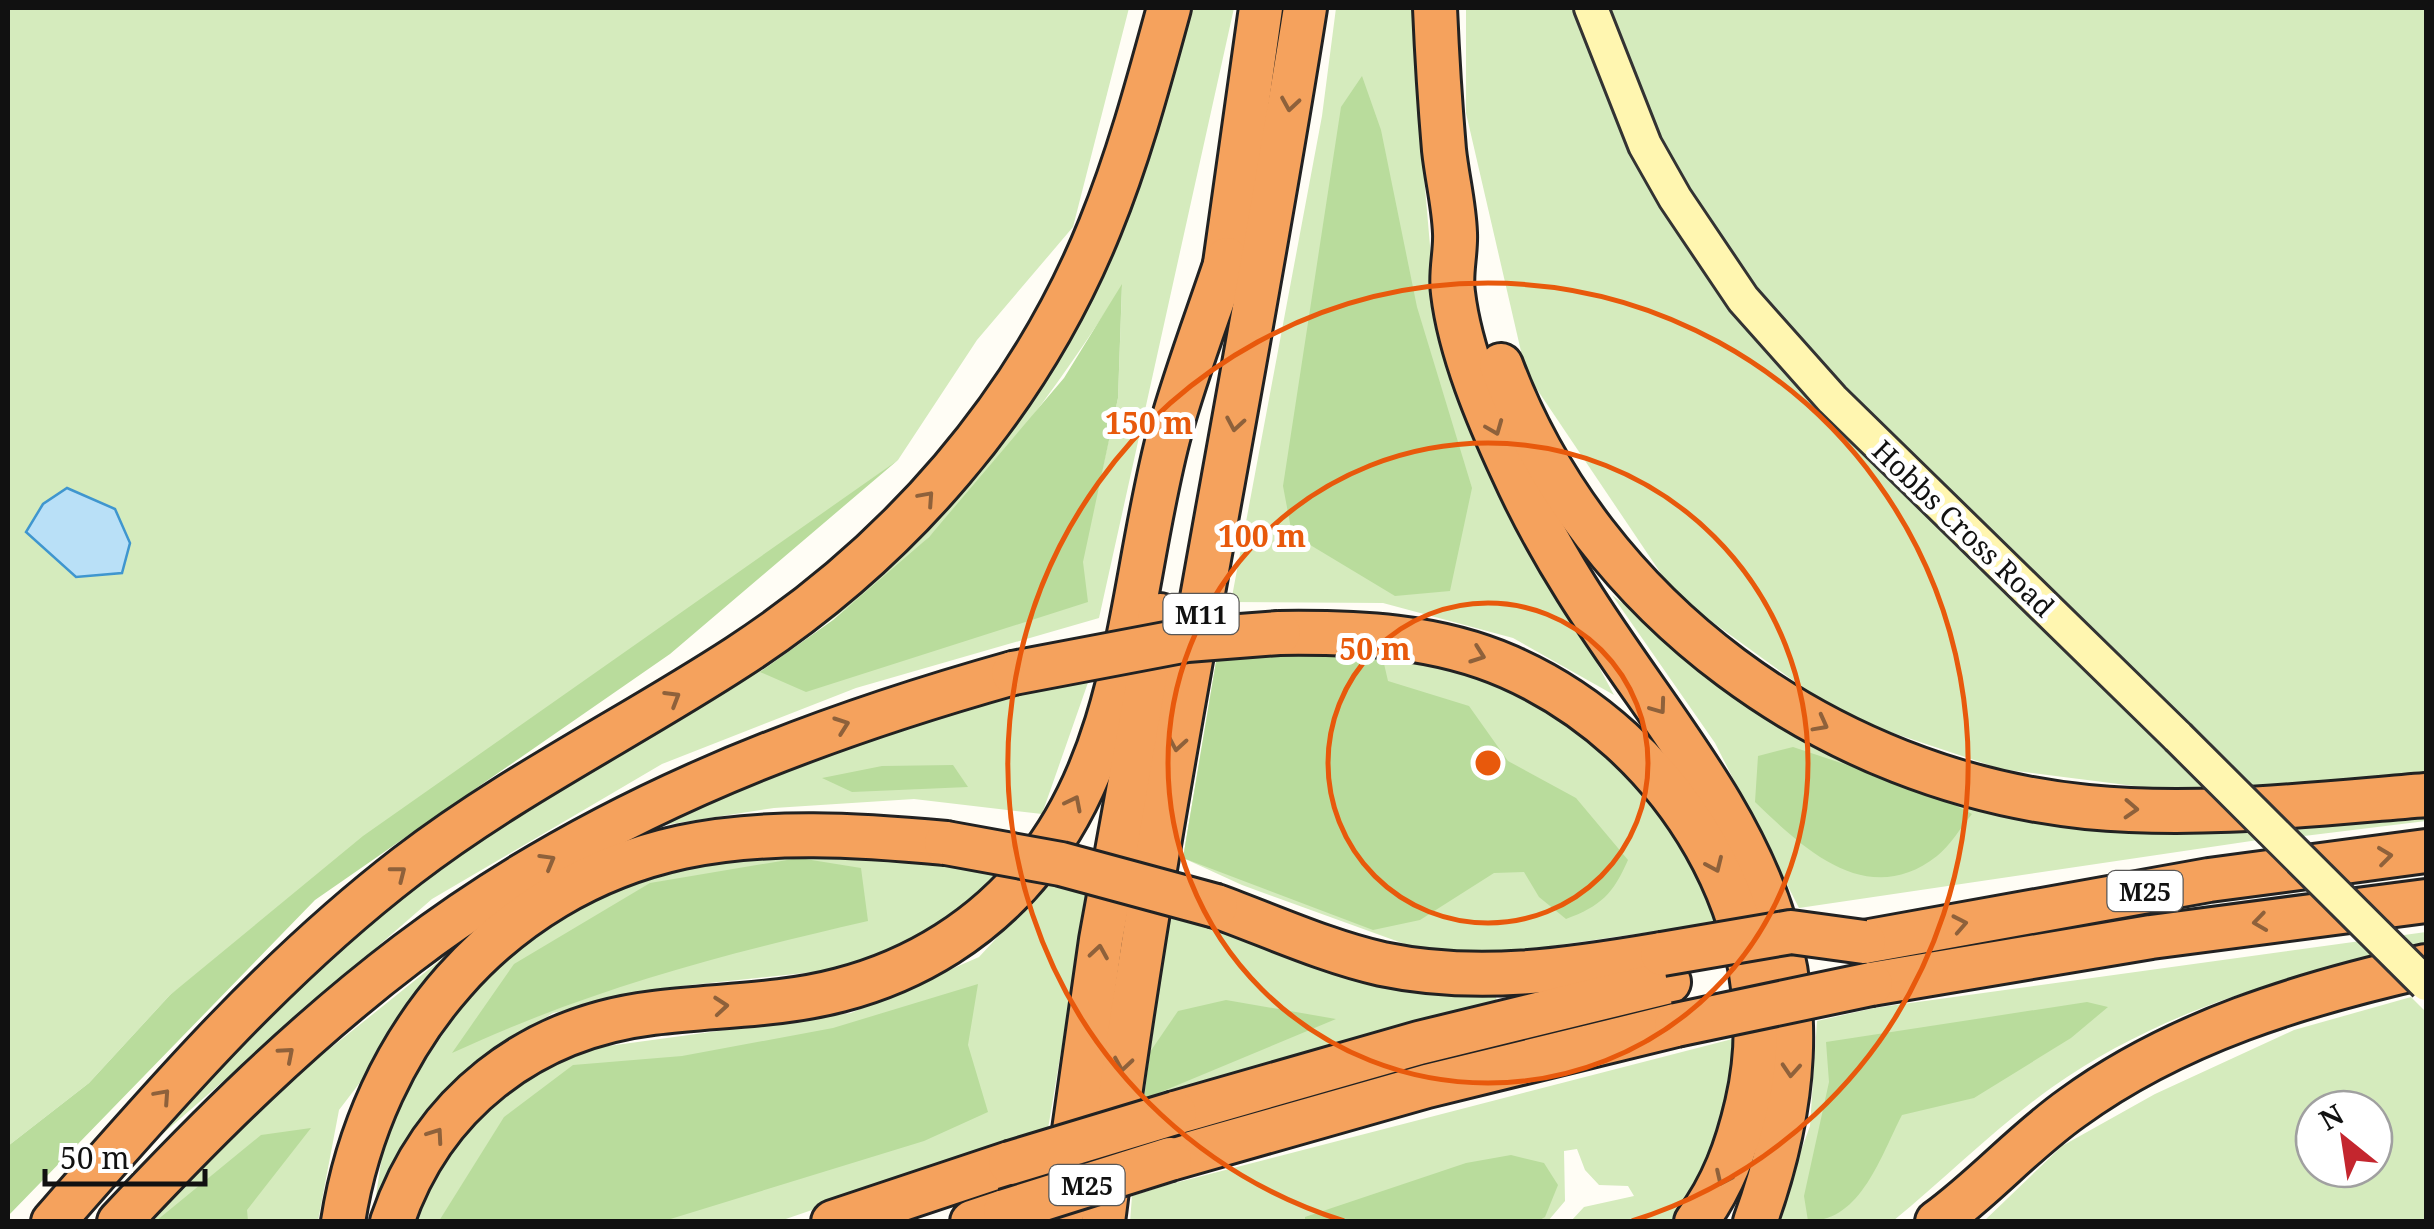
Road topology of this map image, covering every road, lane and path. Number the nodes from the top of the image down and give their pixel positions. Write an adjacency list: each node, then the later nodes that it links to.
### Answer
1 (1169, 8): 16 (highway, one-way to 1)
2 (1261, 8): 7 (highway, M11)
3 (1305, 8): 22 (highway, M11, one-way to 22)
4 (1434, 8): 6 (highway)
5 (1591, 8): 13 (street, Hobbs Cross Road, bridge)
6 (1455, 232): 8 (highway, one-way to 8); 24 (highway, one-way to 24)
7 (1227, 259): 19 (highway, one-way to 7); 21 (highway, M11, one-way to 7)
8 (2426, 795)
9 (2426, 851): 12 (highway, M25, one-way to 9)
10 (2426, 901): 14 (highway, M25, one-way to 14, bridge)
11 (2426, 966): 15 (highway)
12 (1666, 968): 18 (highway, bridge); 20 (highway, M25, bridge)
13 (2426, 984)
14 (988, 1216)
15 (1945, 1218)
16 (53, 1222)
17 (119, 1222): 23 (highway, one-way to 23, bridge)
18 (343, 1222)
19 (392, 1222)
20 (833, 1222)
21 (1061, 1222)
22 (1103, 1222)
23 (1696, 1222)
24 (1755, 1222)

